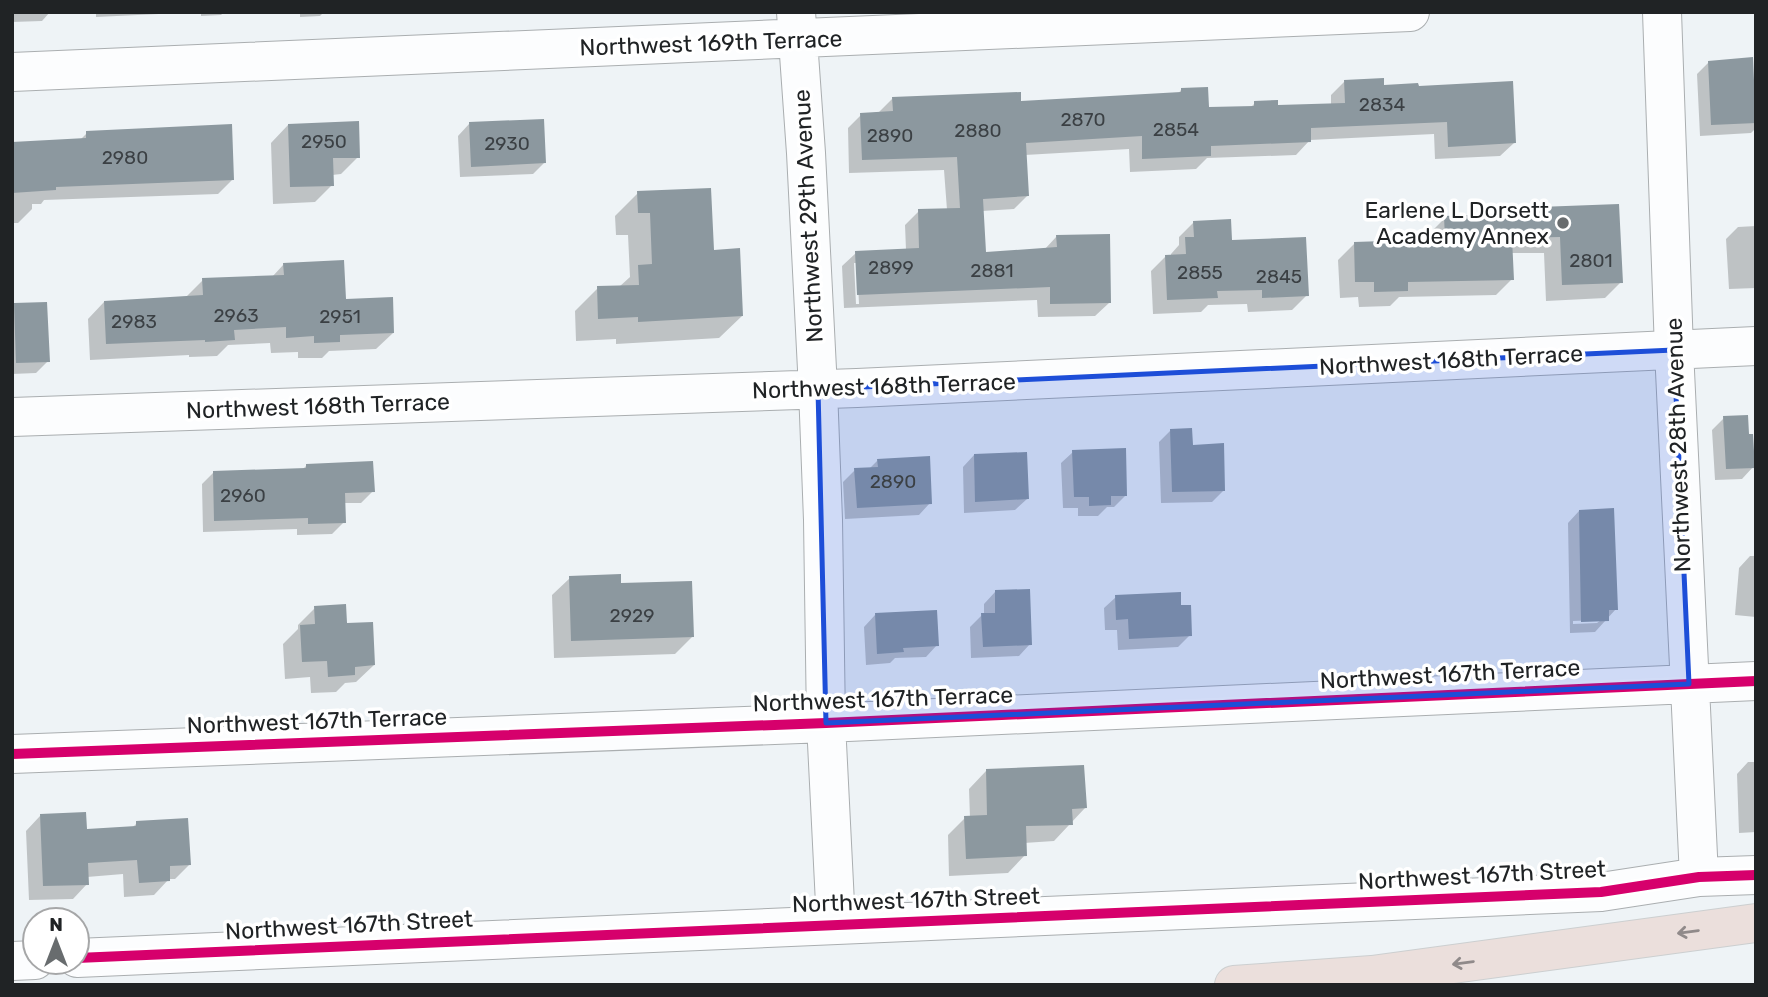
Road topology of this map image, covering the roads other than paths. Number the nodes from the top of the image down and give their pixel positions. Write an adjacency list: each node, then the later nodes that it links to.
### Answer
1 (1410, 12): 3 (street, Northwest 169th Terrace)
2 (1662, 12): 6 (street, Northwest 28th Avenue)
3 (797, 26): 4 (street, Northwest 169th Terrace); 7 (street, Northwest 29th Avenue)
4 (12, 72)
5 (1756, 346): 6 (street, Northwest 168th Terrace)
6 (1674, 350): 7 (street, Northwest 168th Terrace); 10 (street, Northwest 28th Avenue)
7 (818, 389): 8 (street, Northwest 168th Terrace); 11 (street, Northwest 29th Avenue)
8 (12, 417)
9 (1756, 681): 10 (street, Northwest 167th Terrace)
10 (1689, 684): 11 (street, Northwest 167th Terrace); 14 (street, Northwest 28th Avenue)
11 (826, 723): 12 (street, Northwest 167th Terrace); 16 (street, Northwest 29th Avenue)
12 (12, 754)
13 (1756, 875): 14 (street, Northwest 167th Street)
14 (1699, 877): 16 (street, Northwest 167th Street)
15 (1756, 923): 18 (highway, one-way to 18)
16 (836, 925): 17 (street, Northwest 167th Street)
17 (91, 957)
18 (1234, 985)

